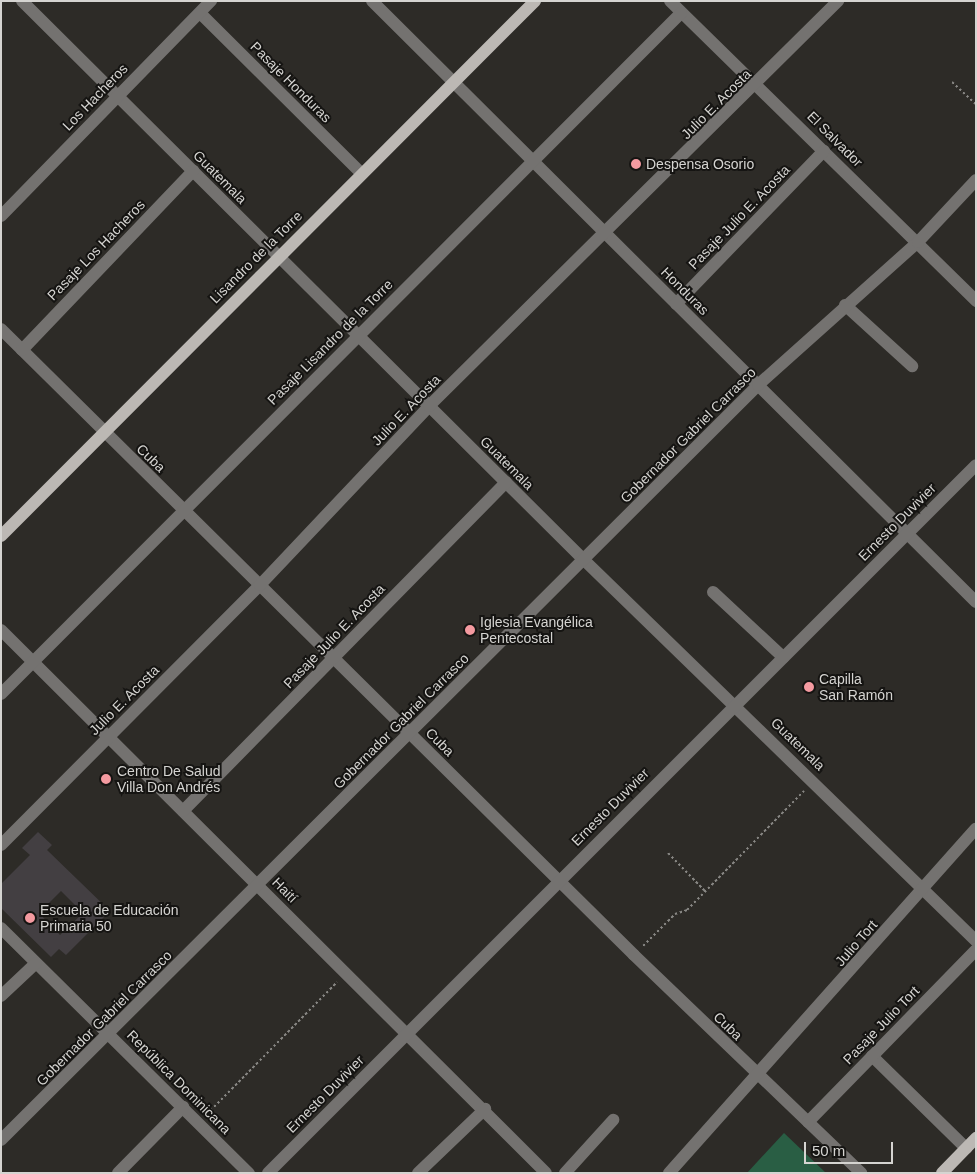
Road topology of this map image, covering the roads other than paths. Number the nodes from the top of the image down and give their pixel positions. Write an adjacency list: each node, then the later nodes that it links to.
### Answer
1 (22, 1): 11 (street, Guatemala)
2 (211, 1): 7 (street, Los Hacheros)
3 (372, 1): 9 (street, Honduras)
4 (535, 1): 9 (main road, Lisandro de la Torre)
5 (670, 1): 8 (street, El Salvador)
6 (838, 1): 10 (street, Julio E. Acosta)
7 (200, 13): 11 (street, Los Hacheros); 15 (street, Pasaje Honduras)
8 (682, 13): 10 (street, El Salvador); 13 (street, Pasaje Lisandro de la Torre)
9 (453, 82): 13 (street, Honduras); 15 (main road, Lisandro de la Torre)
10 (758, 83): 12 (street, El Salvador); 18 (street, Julio E. Acosta)
11 (116, 96): 14 (street, Guatemala); 17 (street, Los Hacheros)
12 (824, 151): 19 (street, El Salvador); 22 (street, Pasaje Julio E. Acosta)
13 (531, 159): 18 (street, Honduras); 25 (street, Pasaje Lisandro de la Torre)
14 (193, 171): 20 (street, Guatemala); 26 (street, Pasaje Los Hacheros)
15 (362, 173): 20 (main road, Lisandro de la Torre)
16 (976, 180): 19 (street, Gobernador Gabriel Carrasco)
17 (1, 216)
18 (606, 234): 22 (street, Honduras); 29 (street, Julio E. Acosta)
19 (918, 242): 21 (street, El Salvador); 23 (street, Gobernador Gabriel Carrasco)
20 (277, 256): 25 (street, Guatemala); 30 (main road, Lisandro de la Torre)
21 (976, 301)
22 (676, 304): 28 (street, Honduras)
23 (844, 306): 27 (street); 28 (street, Gobernador Gabriel Carrasco)
24 (1, 329): 26 (street, Cuba)
25 (358, 336): 29 (street, Guatemala); 33 (street, Pasaje Lisandro de la Torre)
26 (22, 350): 30 (street, Cuba)
27 (912, 366)
28 (758, 385): 34 (street, Honduras); 36 (street, Gobernador Gabriel Carrasco)
29 (429, 406): 32 (street, Guatemala); 37 (street, Julio E. Acosta)
30 (104, 434): 33 (street, Cuba); 35 (main road, Lisandro de la Torre)
31 (976, 465): 34 (street, Ernesto Duvivier)
32 (506, 482): 36 (street, Guatemala); 41 (street, Pasaje Julio E. Acosta)
33 (183, 510): 37 (street, Cuba); 43 (street, Pasaje Lisandro de la Torre)
34 (907, 534): 39 (street, Honduras); 42 (street, Ernesto Duvivier)
35 (1, 536)
36 (584, 560): 45 (street, Guatemala); 46 (street, Gobernador Gabriel Carrasco)
37 (260, 585): 41 (street, Cuba); 47 (street, Julio E. Acosta)
38 (713, 592): 42 (street)
39 (976, 602)
40 (1, 630): 43 (street, Haití)
41 (334, 658): 46 (street, Cuba); 48 (street, Pasaje Julio E. Acosta)
42 (783, 658): 45 (street, Ernesto Duvivier)
43 (34, 662): 44 (street, Pasaje Lisandro de la Torre); 47 (street, Haití)
44 (1, 694)
45 (735, 704): 51 (street, Ernesto Duvivier); 53 (street, Guatemala)
46 (410, 732): 51 (street, Cuba); 52 (street, Gobernador Gabriel Carrasco)
47 (109, 736): 48 (street, Haití); 50 (street, Julio E. Acosta)
48 (183, 810): 52 (street, Haití)
49 (976, 829): 53 (street, Julio Tort)
50 (1, 845)
51 (558, 881): 59 (street, Ernesto Duvivier); 62 (street, Cuba)
52 (260, 886): 59 (street, Haití); 60 (street, Gobernador Gabriel Carrasco)
53 (923, 888): 55 (street, Guatemala); 62 (street, Julio Tort)
54 (1, 928): 57 (street, República Dominicana)
55 (976, 941)
56 (976, 950): 61 (street, Pasaje Julio Tort)
57 (36, 963): 58 (street); 60 (street, República Dominicana)
58 (1, 996)
59 (408, 1032): 64 (street, Haití); 72 (street, Ernesto Duvivier)
60 (109, 1034): 63 (street, República Dominicana); 68 (street, Gobernador Gabriel Carrasco)
61 (872, 1056): 66 (street, Pasaje Julio Tort); 69 (street)
62 (758, 1076): 66 (street, Cuba); 76 (street, Julio Tort)
63 (183, 1107): 70 (street); 71 (street, República Dominicana)
64 (485, 1109): 73 (street); 74 (street, Haití)
65 (613, 1120): 75 (street)
66 (808, 1122): 77 (street, Cuba)
67 (976, 1138): 69 (main road)
68 (1, 1140)
69 (966, 1148): 78 (main road)
70 (118, 1173)
71 (249, 1173)
72 (268, 1173)
73 (418, 1173)
74 (546, 1173)
75 (566, 1173)
76 (669, 1173)
77 (861, 1173)
78 (942, 1173)

